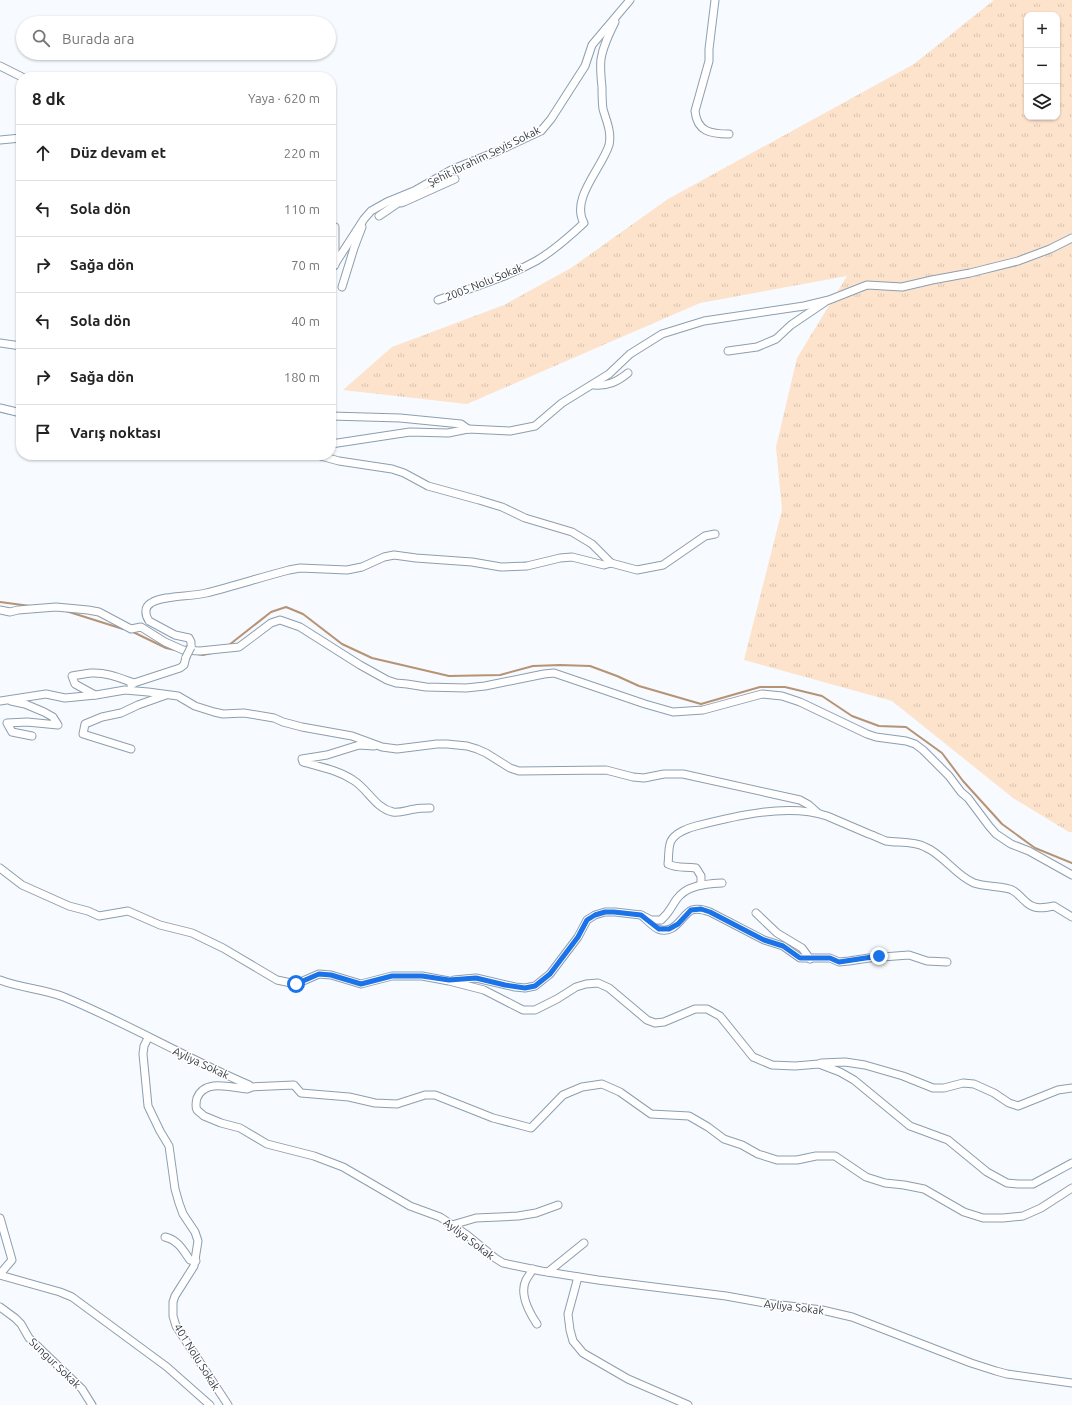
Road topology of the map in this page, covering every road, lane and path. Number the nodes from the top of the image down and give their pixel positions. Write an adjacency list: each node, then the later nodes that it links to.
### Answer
1 (630, 0): 3 (street, Şehit İbrahim Seyis Sokak)
2 (715, 0): 6 (street)
3 (618, 14): 10 (street, Şehit İbrahim Seyis Sokak); 16 (street, 2005 Nolu Sokak)
4 (0, 66): 5 (street)
5 (16, 74)
6 (729, 134)
7 (16, 138): 8 (street)
8 (0, 140)
9 (455, 179): 10 (street)
10 (396, 199): 11 (street); 12 (street, Şehit İbrahim Seyis Sokak)
11 (378, 216)
12 (364, 219): 14 (street, Şehit İbrahim Seyis Sokak); 15 (street)
13 (1072, 238): 17 (street)
14 (336, 263)
15 (342, 287)
16 (438, 300)
17 (829, 300): 20 (street); 22 (street)
18 (0, 342): 19 (street)
19 (16, 345)
20 (728, 351)
21 (628, 373): 22 (street)
22 (594, 385): 26 (street)
23 (0, 408): 24 (street)
24 (16, 412)
25 (336, 416): 26 (street)
26 (468, 429): 27 (street)
27 (336, 443)
28 (335, 460): 30 (street)
29 (714, 534): 30 (street)
30 (610, 563): 32 (street, bridge)
31 (0, 611): 43 (street)
32 (134, 683): 33 (street); 35 (street)
33 (125, 690): 34 (street); 35 (street)
34 (168, 694): 38 (street); 39 (street)
35 (96, 695): 36 (street)
36 (3, 701): 37 (street)
37 (32, 736)
38 (382, 746): 40 (street); 41 (street)
39 (131, 749)
40 (430, 808)
41 (818, 813): 45 (street); 48 (street)
42 (0, 868): 52 (street)
43 (1072, 875)
44 (722, 883): 45 (street)
45 (701, 885): 47 (street)
46 (756, 913): 49 (street)
47 (641, 915): 49 (street); 52 (street)
48 (1072, 916)
49 (810, 959): 50 (street)
50 (947, 962)
51 (0, 980): 53 (street, Ayliya Sokak)
52 (449, 980): 54 (street)
53 (148, 1038): 55 (street, Ayliya Sokak); 64 (street, 401 Nolu Sokak)
54 (819, 1064): 56 (street); 57 (street)
55 (250, 1087): 58 (street); 61 (street, Ayliya Sokak)
56 (1072, 1088)
57 (1072, 1163)
58 (1072, 1188)
59 (558, 1204): 61 (street)
60 (0, 1218): 67 (street)
61 (452, 1225): 65 (street, Ayliya Sokak)
62 (165, 1237): 64 (street)
63 (584, 1242): 66 (street)
64 (196, 1261): 74 (street, 401 Nolu Sokak)
65 (533, 1269): 66 (street, Ayliya Sokak); 70 (street)
66 (548, 1272): 68 (street, Ayliya Sokak)
67 (0, 1274): 73 (street, 401 Nolu Sokak)
68 (578, 1277): 71 (street, Ayliya Sokak); 75 (street)
69 (0, 1307): 72 (street, Sungur Sokak)
70 (536, 1324)
71 (1072, 1383)
72 (92, 1405)
73 (210, 1405)
74 (228, 1405)
75 (688, 1405)

